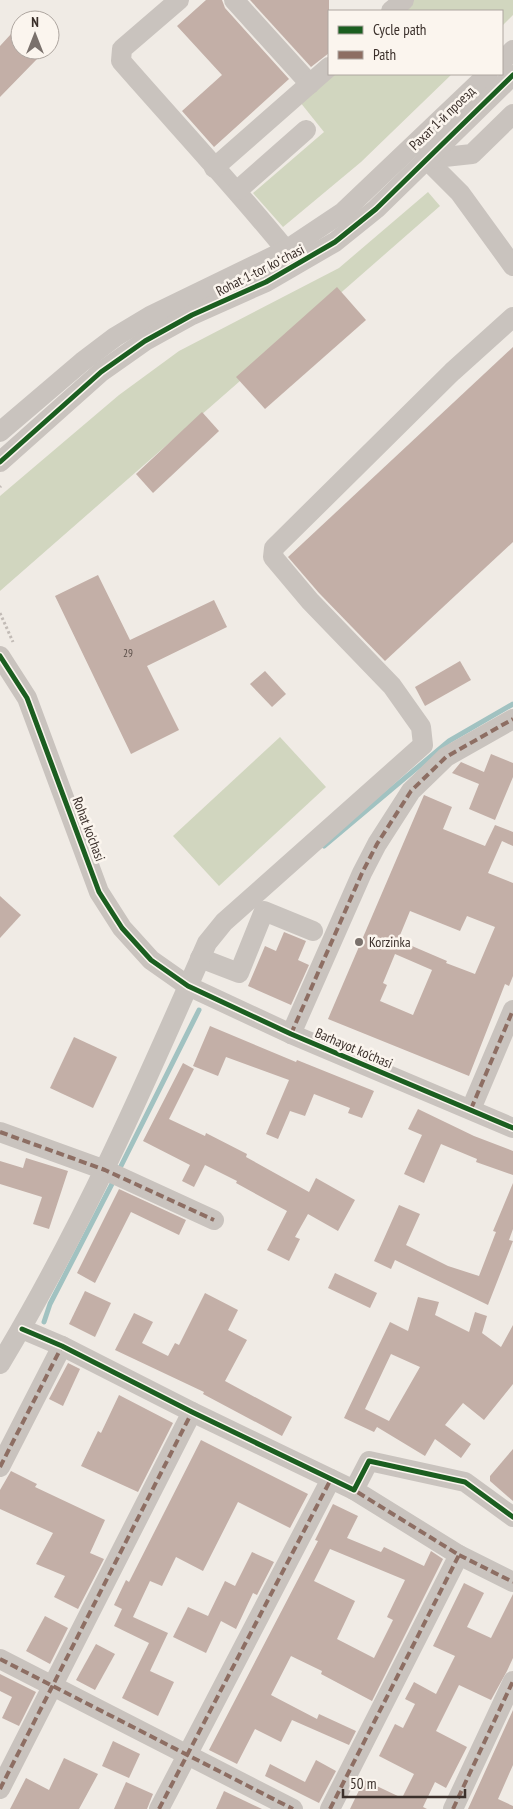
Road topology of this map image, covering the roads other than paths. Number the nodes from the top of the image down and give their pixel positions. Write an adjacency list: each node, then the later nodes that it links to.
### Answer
1 (178, 0): 15 (street)
2 (234, 0): 10 (street)
3 (404, 0): 4 (street)
4 (392, 10)
5 (513, 50): 6 (street)
6 (503, 59)
7 (328, 68): 10 (street)
8 (487, 75): 14 (street, Рахат 1-й проезд)
9 (513, 75): 13 (street, Rohat 1-tor koʻchasi)
10 (310, 84): 15 (street)
11 (513, 114): 13 (street)
12 (306, 130): 16 (street)
13 (426, 160): 18 (street); 21 (street, Rohat 1-tor koʻchasi)
14 (396, 163): 17 (street, Rohat 1-tor koʻchasi)
15 (214, 168): 16 (street)
16 (238, 190): 17 (street)
17 (286, 250): 20 (street, Rohat 1-tor koʻchasi)
18 (513, 266)
19 (513, 317): 25 (street)
20 (0, 432)
21 (0, 462)
22 (0, 656): 26 (street, Rohat ko'chasi)
23 (513, 719): 28 (street)
24 (313, 930): 25 (street)
25 (200, 958): 26 (street)
26 (188, 986): 28 (street, Barhayot ko'chasi); 32 (street)
27 (513, 1010): 29 (street)
28 (291, 1034): 29 (street, Barhayot ko'chasi)
29 (470, 1108): 30 (street, Barhayot ko'chasi)
30 (513, 1128)
31 (0, 1132): 32 (street)
32 (105, 1170): 33 (street); 34 (street)
33 (214, 1220)
34 (22, 1329): 35 (street); 36 (street)
35 (62, 1346): 37 (street); 38 (street)
36 (0, 1364)
37 (192, 1412): 39 (street); 46 (street)
38 (0, 1467)
39 (331, 1479): 40 (street); 47 (street)
40 (354, 1490): 41 (street); 42 (street)
41 (513, 1517)
42 (459, 1555): 43 (street); 51 (street)
43 (513, 1582)
44 (0, 1659): 46 (street)
45 (513, 1681): 52 (street)
46 (53, 1687): 47 (street); 48 (street)
47 (186, 1755): 49 (street); 50 (street)
48 (0, 1789)
49 (159, 1809)
50 (293, 1809)
51 (330, 1809)
52 (453, 1809)

